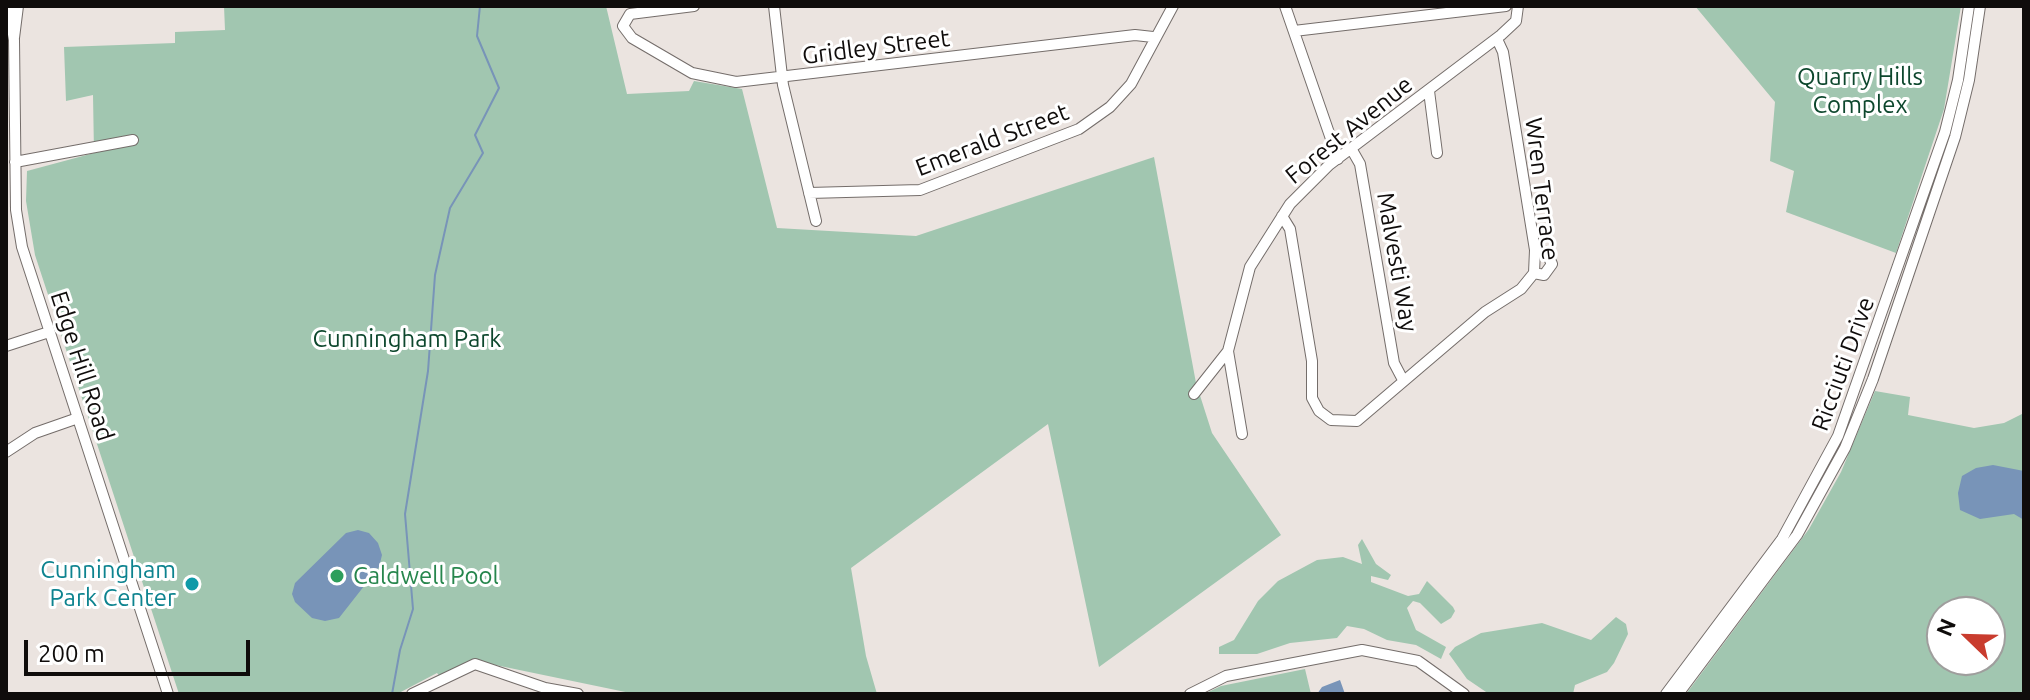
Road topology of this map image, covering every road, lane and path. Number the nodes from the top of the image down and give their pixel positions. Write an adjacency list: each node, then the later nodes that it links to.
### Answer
1 (8, 6): 14 (street, Edge Hill Road)
2 (18, 6): 14 (street, Edge Hill Road)
3 (694, 6): 15 (street, Gridley Street)
4 (774, 6): 15 (street)
5 (1173, 6): 12 (street, Emerald Street)
6 (1285, 6): 11 (street)
7 (1498, 6): 11 (street)
8 (1518, 6): 13 (street, Forest Avenue)
9 (1969, 6): 41 (street, Ricciuti Drive)
10 (1980, 6): 42 (street, Ricciuti Drive)
11 (1294, 31): 21 (street)
12 (1153, 37): 15 (street, Gridley Street); 23 (street, Emerald Street)
13 (1497, 39): 16 (street, Forest Avenue); 31 (street, Wren Terrace)
14 (14, 40): 17 (street, Edge Hill Road)
15 (782, 79): 23 (street)
16 (1429, 91): 19 (street, Forest Avenue); 20 (street)
17 (10, 126): 22 (street, Edge Hill Road)
18 (133, 140): 22 (street)
19 (1352, 150): 21 (street, Forest Avenue); 31 (street, Malvesti Way)
20 (1437, 153)
21 (1338, 159): 24 (street, Forest Avenue)
22 (15, 162): 28 (street, Edge Hill Road)
23 (809, 193): 25 (street)
24 (1282, 216): 27 (street, Forest Avenue); 31 (street, Wren Terrace)
25 (816, 221)
26 (1229, 310): 27 (street)
27 (1233, 328): 30 (street, Forest Avenue)
28 (49, 332): 29 (street); 33 (street, Edge Hill Road)
29 (6, 346)
30 (1228, 351): 32 (street, Forest Avenue); 34 (street)
31 (1403, 380)
32 (1194, 394)
33 (78, 418): 35 (street); 36 (street, Edge Hill Road)
34 (1242, 434)
35 (6, 452)
36 (168, 694)
37 (412, 694): 38 (street)
38 (578, 694)
39 (1190, 694): 40 (street)
40 (1464, 694)
41 (1666, 694)
42 (1678, 694)

